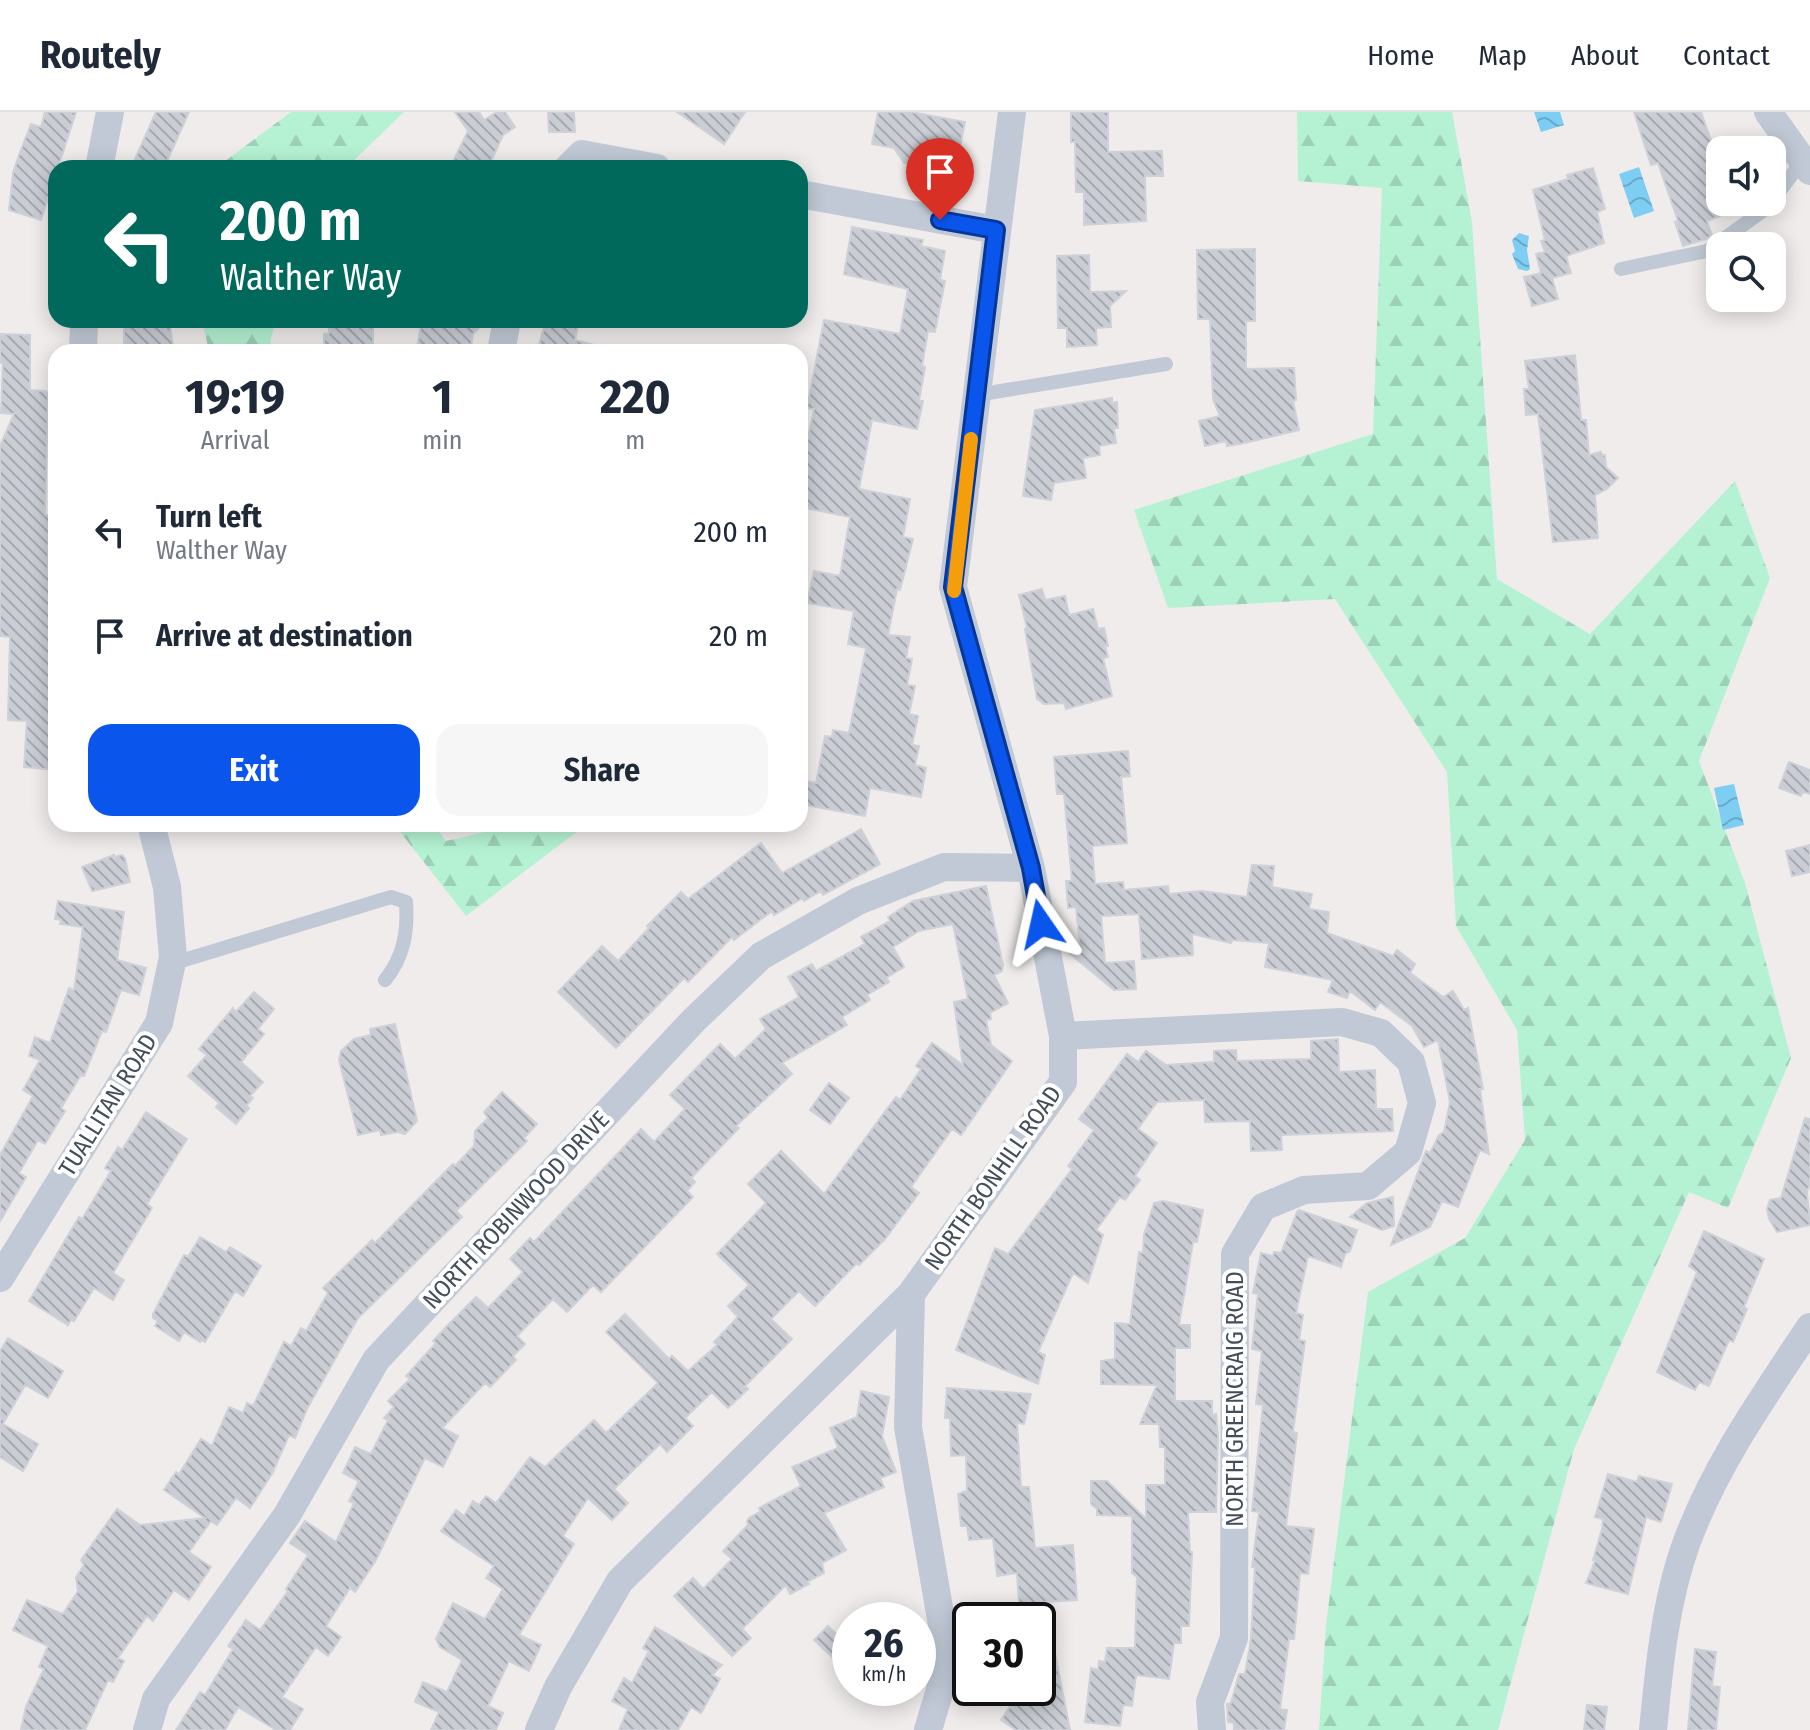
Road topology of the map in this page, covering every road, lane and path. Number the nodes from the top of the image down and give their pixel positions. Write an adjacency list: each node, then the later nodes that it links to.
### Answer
1 (110, 112): 4 (street)
2 (1012, 112): 9 (street, NORTH BONHILL ROAD)
3 (1768, 112): 7 (street)
4 (101, 160)
5 (576, 160): 6 (street)
6 (614, 160)
7 (1806, 166): 10 (lane)
8 (808, 195): 9 (street)
9 (996, 230): 12 (street, NORTH BONHILL ROAD)
10 (1621, 269)
11 (1166, 364): 12 (lane)
12 (976, 395): 14 (street, NORTH BONHILL ROAD)
13 (153, 832): 15 (street, TUALLITAN ROAD)
14 (1031, 868): 17 (street, NORTH BONHILL ROAD); 21 (street, NORTH ROBINWOOD DRIVE)
15 (171, 964): 16 (lane); 18 (street, TUALLITAN ROAD)
16 (385, 980)
17 (1063, 1036): 19 (street, NORTH BONHILL ROAD); 24 (street, NORTH GREENCRAIG ROAD)
18 (0, 1278)
19 (911, 1294): 22 (street, NORTH BONHILL ROAD); 23 (street)
20 (1810, 1327): 25 (street)
21 (147, 1730)
22 (539, 1730)
23 (928, 1730)
24 (1212, 1730)
25 (1653, 1730)

